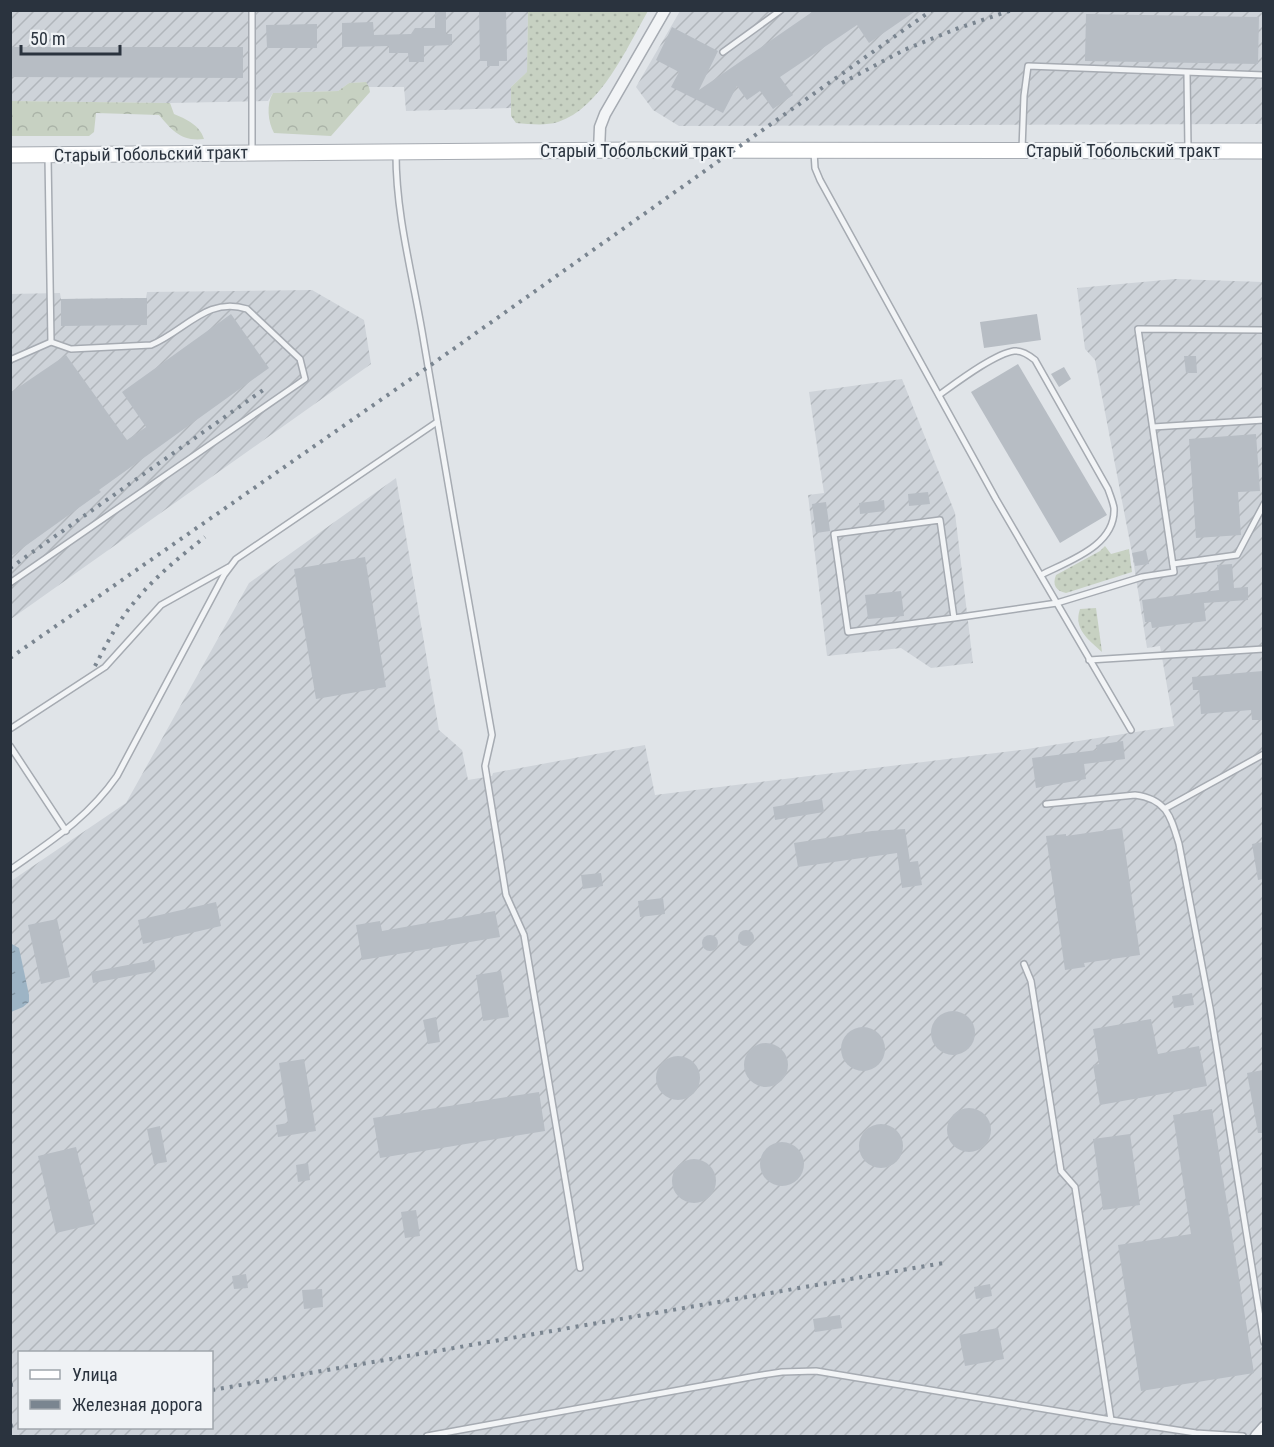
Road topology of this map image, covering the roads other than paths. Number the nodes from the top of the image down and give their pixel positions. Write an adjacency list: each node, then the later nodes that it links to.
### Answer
1 (252, 10): 13 (lane)
2 (665, 10): 9 (street)
3 (781, 10): 4 (lane)
4 (723, 52)
5 (1187, 73): 6 (lane); 8 (lane); 10 (lane)
6 (1263, 75)
7 (814, 150): 8 (street, Старый Тобольский тракт); 9 (street, Старый Тобольский тракт); 19 (lane)
8 (1022, 150): 10 (street, Старый Тобольский тракт)
9 (599, 151): 12 (street, Старый Тобольский тракт)
10 (1188, 151): 11 (street, Старый Тобольский тракт)
11 (1263, 151)
12 (396, 152): 13 (street, Старый Тобольский тракт); 21 (lane)
13 (252, 153): 14 (street, Старый Тобольский тракт)
14 (48, 154): 15 (street, Старый Тобольский тракт); 17 (lane)
15 (10, 155)
16 (1263, 330): 22 (lane)
17 (51, 342): 18 (lane); 27 (lane)
18 (10, 360)
19 (939, 395): 26 (lane); 26 (lane)
20 (1263, 420): 22 (lane)
21 (437, 422): 25 (lane); 41 (lane)
22 (1153, 427): 24 (lane)
23 (1263, 504): 24 (lane)
24 (1173, 564): 28 (lane)
25 (229, 567): 32 (lane); 38 (lane)
26 (1041, 575): 28 (lane)
27 (10, 583)
28 (1057, 603): 29 (lane); 31 (lane)
29 (954, 618): 29 (lane)
30 (1263, 648): 31 (lane)
31 (1089, 660): 33 (lane)
32 (10, 729)
33 (1131, 730)
34 (10, 746): 38 (lane)
35 (1263, 754): 37 (lane)
36 (1046, 804): 37 (lane)
37 (1166, 808): 42 (lane)
38 (66, 831): 39 (lane)
39 (10, 870)
40 (1024, 964): 43 (lane)
41 (580, 1268)
42 (1263, 1342)
43 (1111, 1420): 45 (lane); 46 (lane)
44 (1263, 1427): 47 (street)
45 (427, 1437)
46 (1243, 1437)
47 (1256, 1437)

